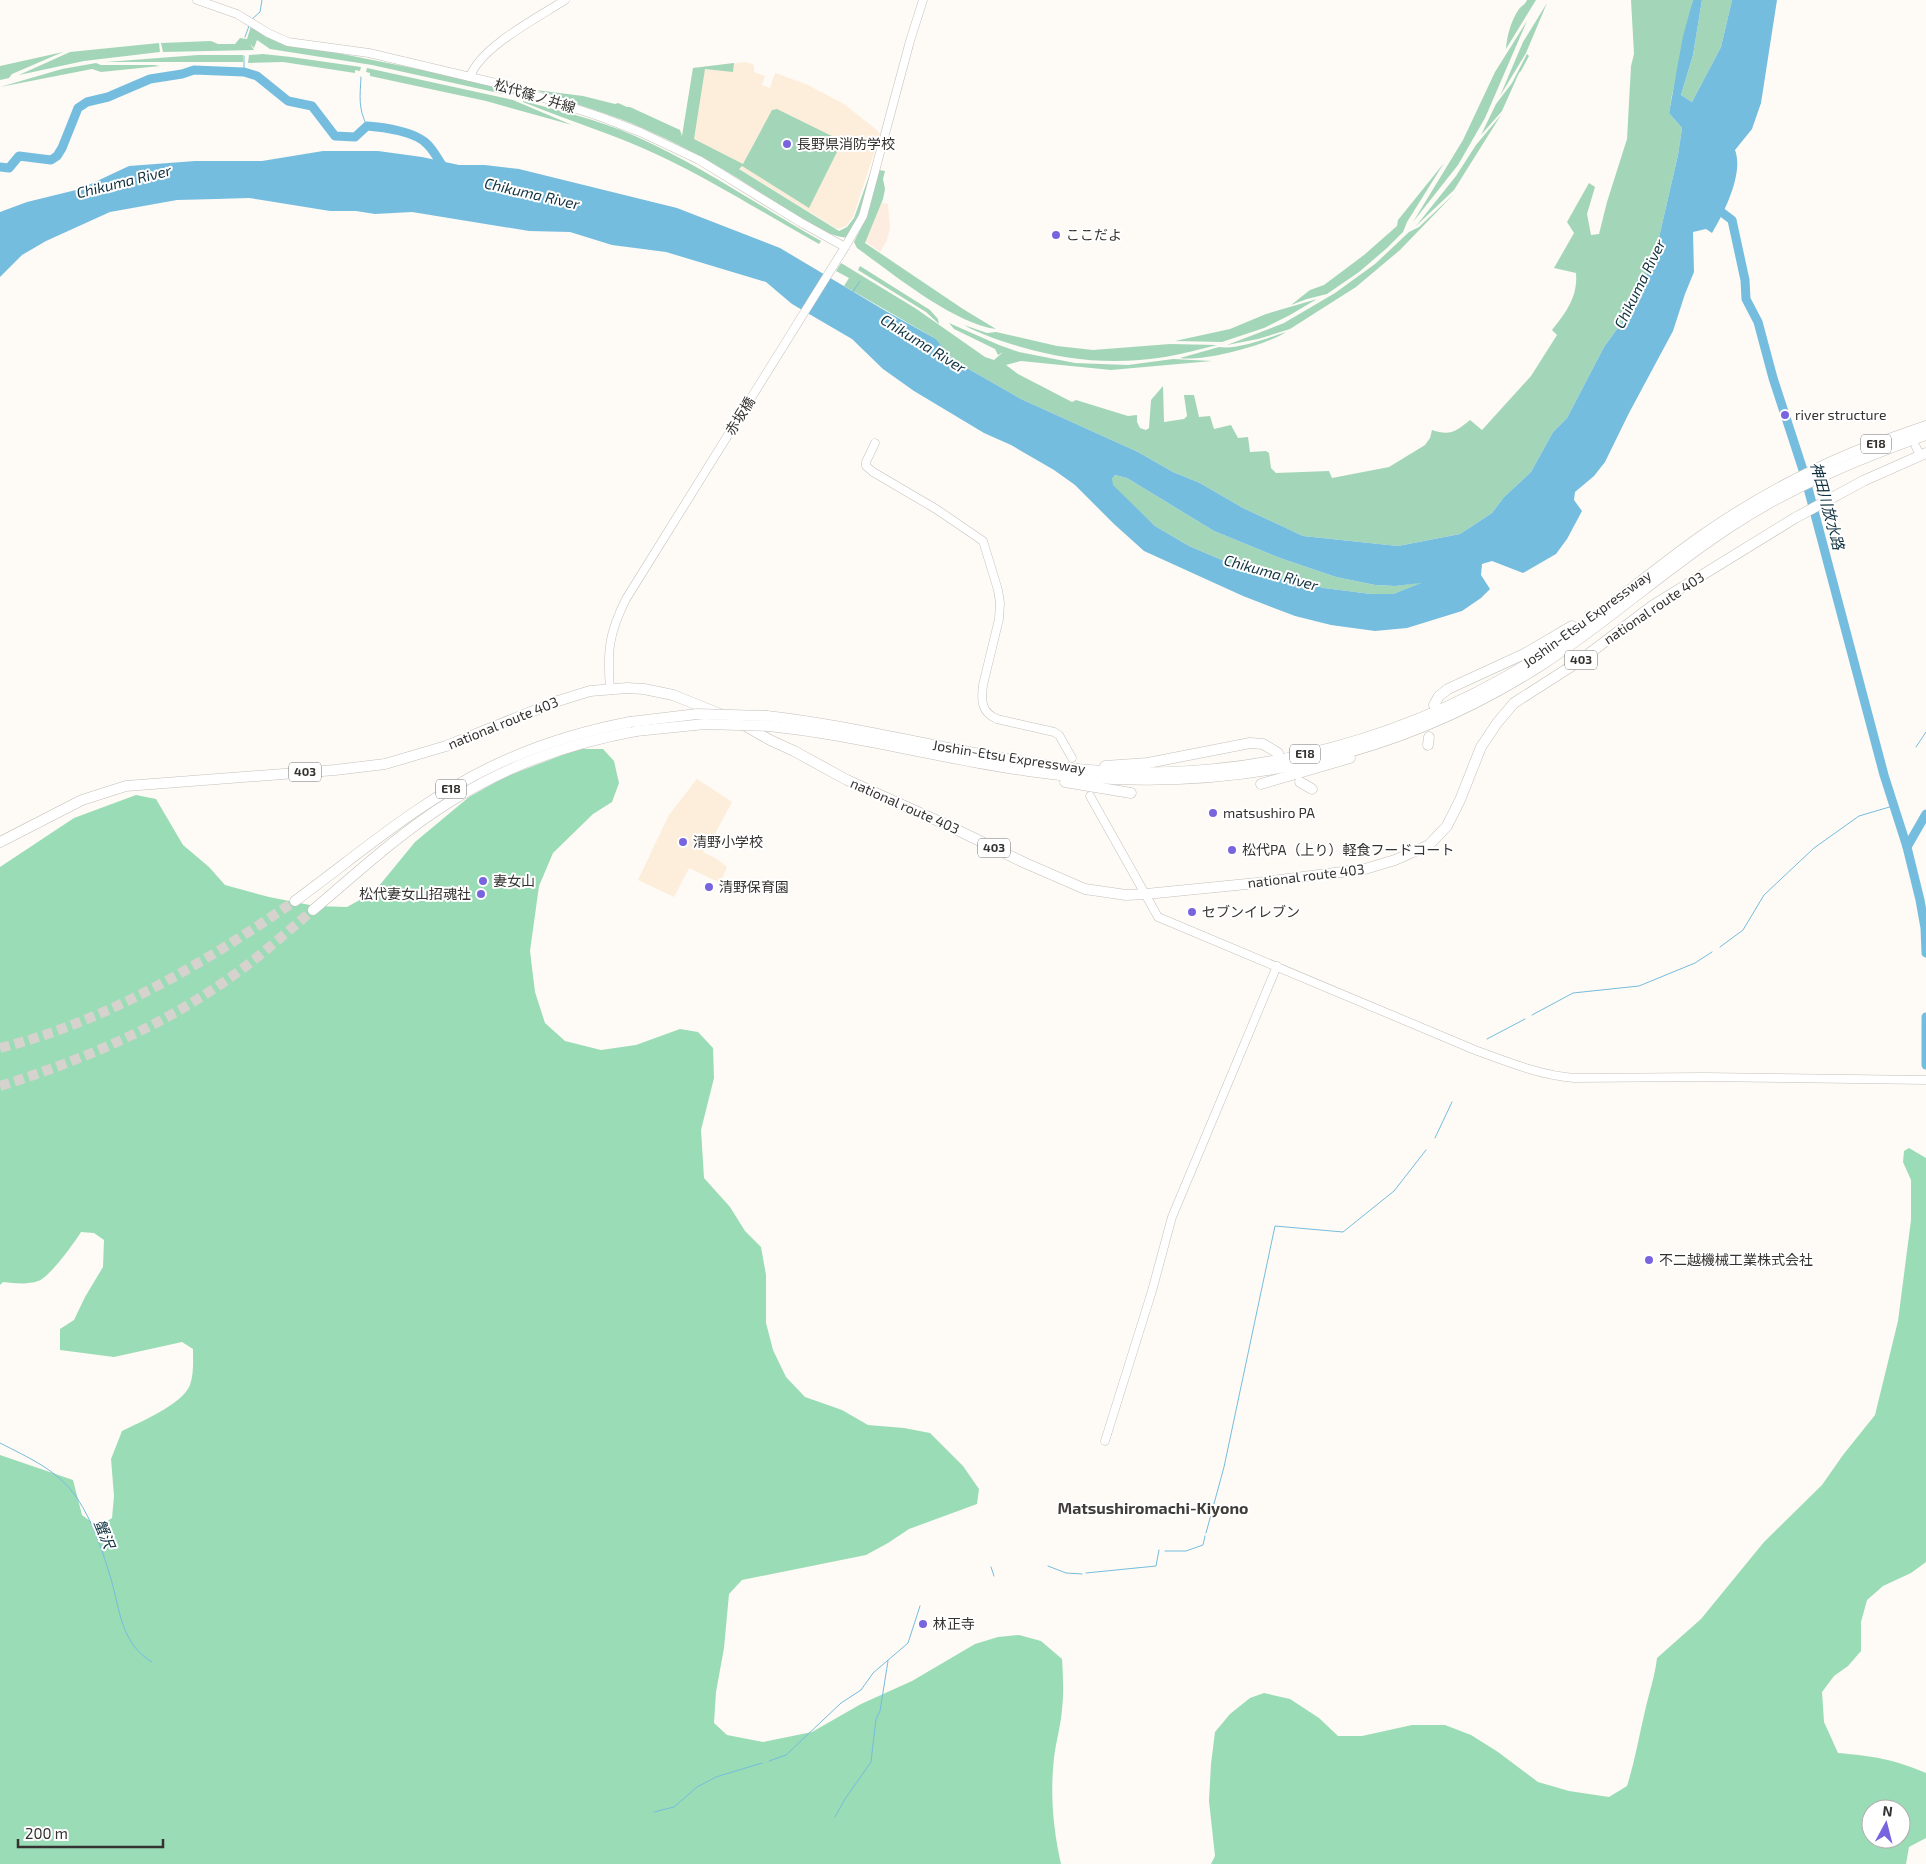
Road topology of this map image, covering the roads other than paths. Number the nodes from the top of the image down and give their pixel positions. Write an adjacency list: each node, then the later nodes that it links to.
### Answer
1 (197, 0): 4 (street, 松代篠ノ井線)
2 (565, 0): 4 (street)
3 (923, 0): 5 (street, 赤坂橋)
4 (470, 77): 5 (street, 松代篠ノ井線)
5 (843, 251): 13 (street, 赤坂橋)
6 (1926, 426): 10 (highway, Joshin-Etsu Expressway / E18)
7 (1926, 435): 10 (highway, Joshin-Etsu Expressway / E18)
8 (875, 443): 20 (street)
9 (1921, 452): 28 (highway, national route 403 / 403)
10 (1828, 468): 11 (highway, Joshin-Etsu Expressway / E18)
11 (1776, 494): 12 (highway, Joshin-Etsu Expressway / E18); 15 (highway, Joshin-Etsu Expressway / E18)
12 (1676, 554): 14 (highway); 21 (highway, Joshin-Etsu Expressway / E18)
13 (610, 688): 27 (highway, national route 403 / 403); 28 (highway, national route 403 / 403)
14 (1434, 705)
15 (1447, 716): 19 (highway, Joshin-Etsu Expressway / E18); 23 (highway)
16 (768, 721): 17 (highway, Joshin-Etsu Expressway / E18, bridge); 19 (highway, Joshin-Etsu Expressway / E18); 21 (highway, Joshin-Etsu Expressway / E18)
17 (633, 726): 29 (highway, Joshin-Etsu Expressway / E18); 30 (highway, Joshin-Etsu Expressway / E18)
18 (1278, 753): 21 (highway)
19 (939, 755): 25 (highway)
20 (1072, 758)
21 (1002, 759)
22 (1300, 782): 24 (highway)
23 (1261, 784)
24 (1312, 789)
25 (1131, 793)
26 (1090, 796): 28 (street)
27 (0, 842)
28 (1146, 894): 31 (street)
29 (295, 901)
30 (313, 910)
31 (1277, 966): 32 (street); 33 (street)
32 (1923, 1080)
33 (1105, 1441)

